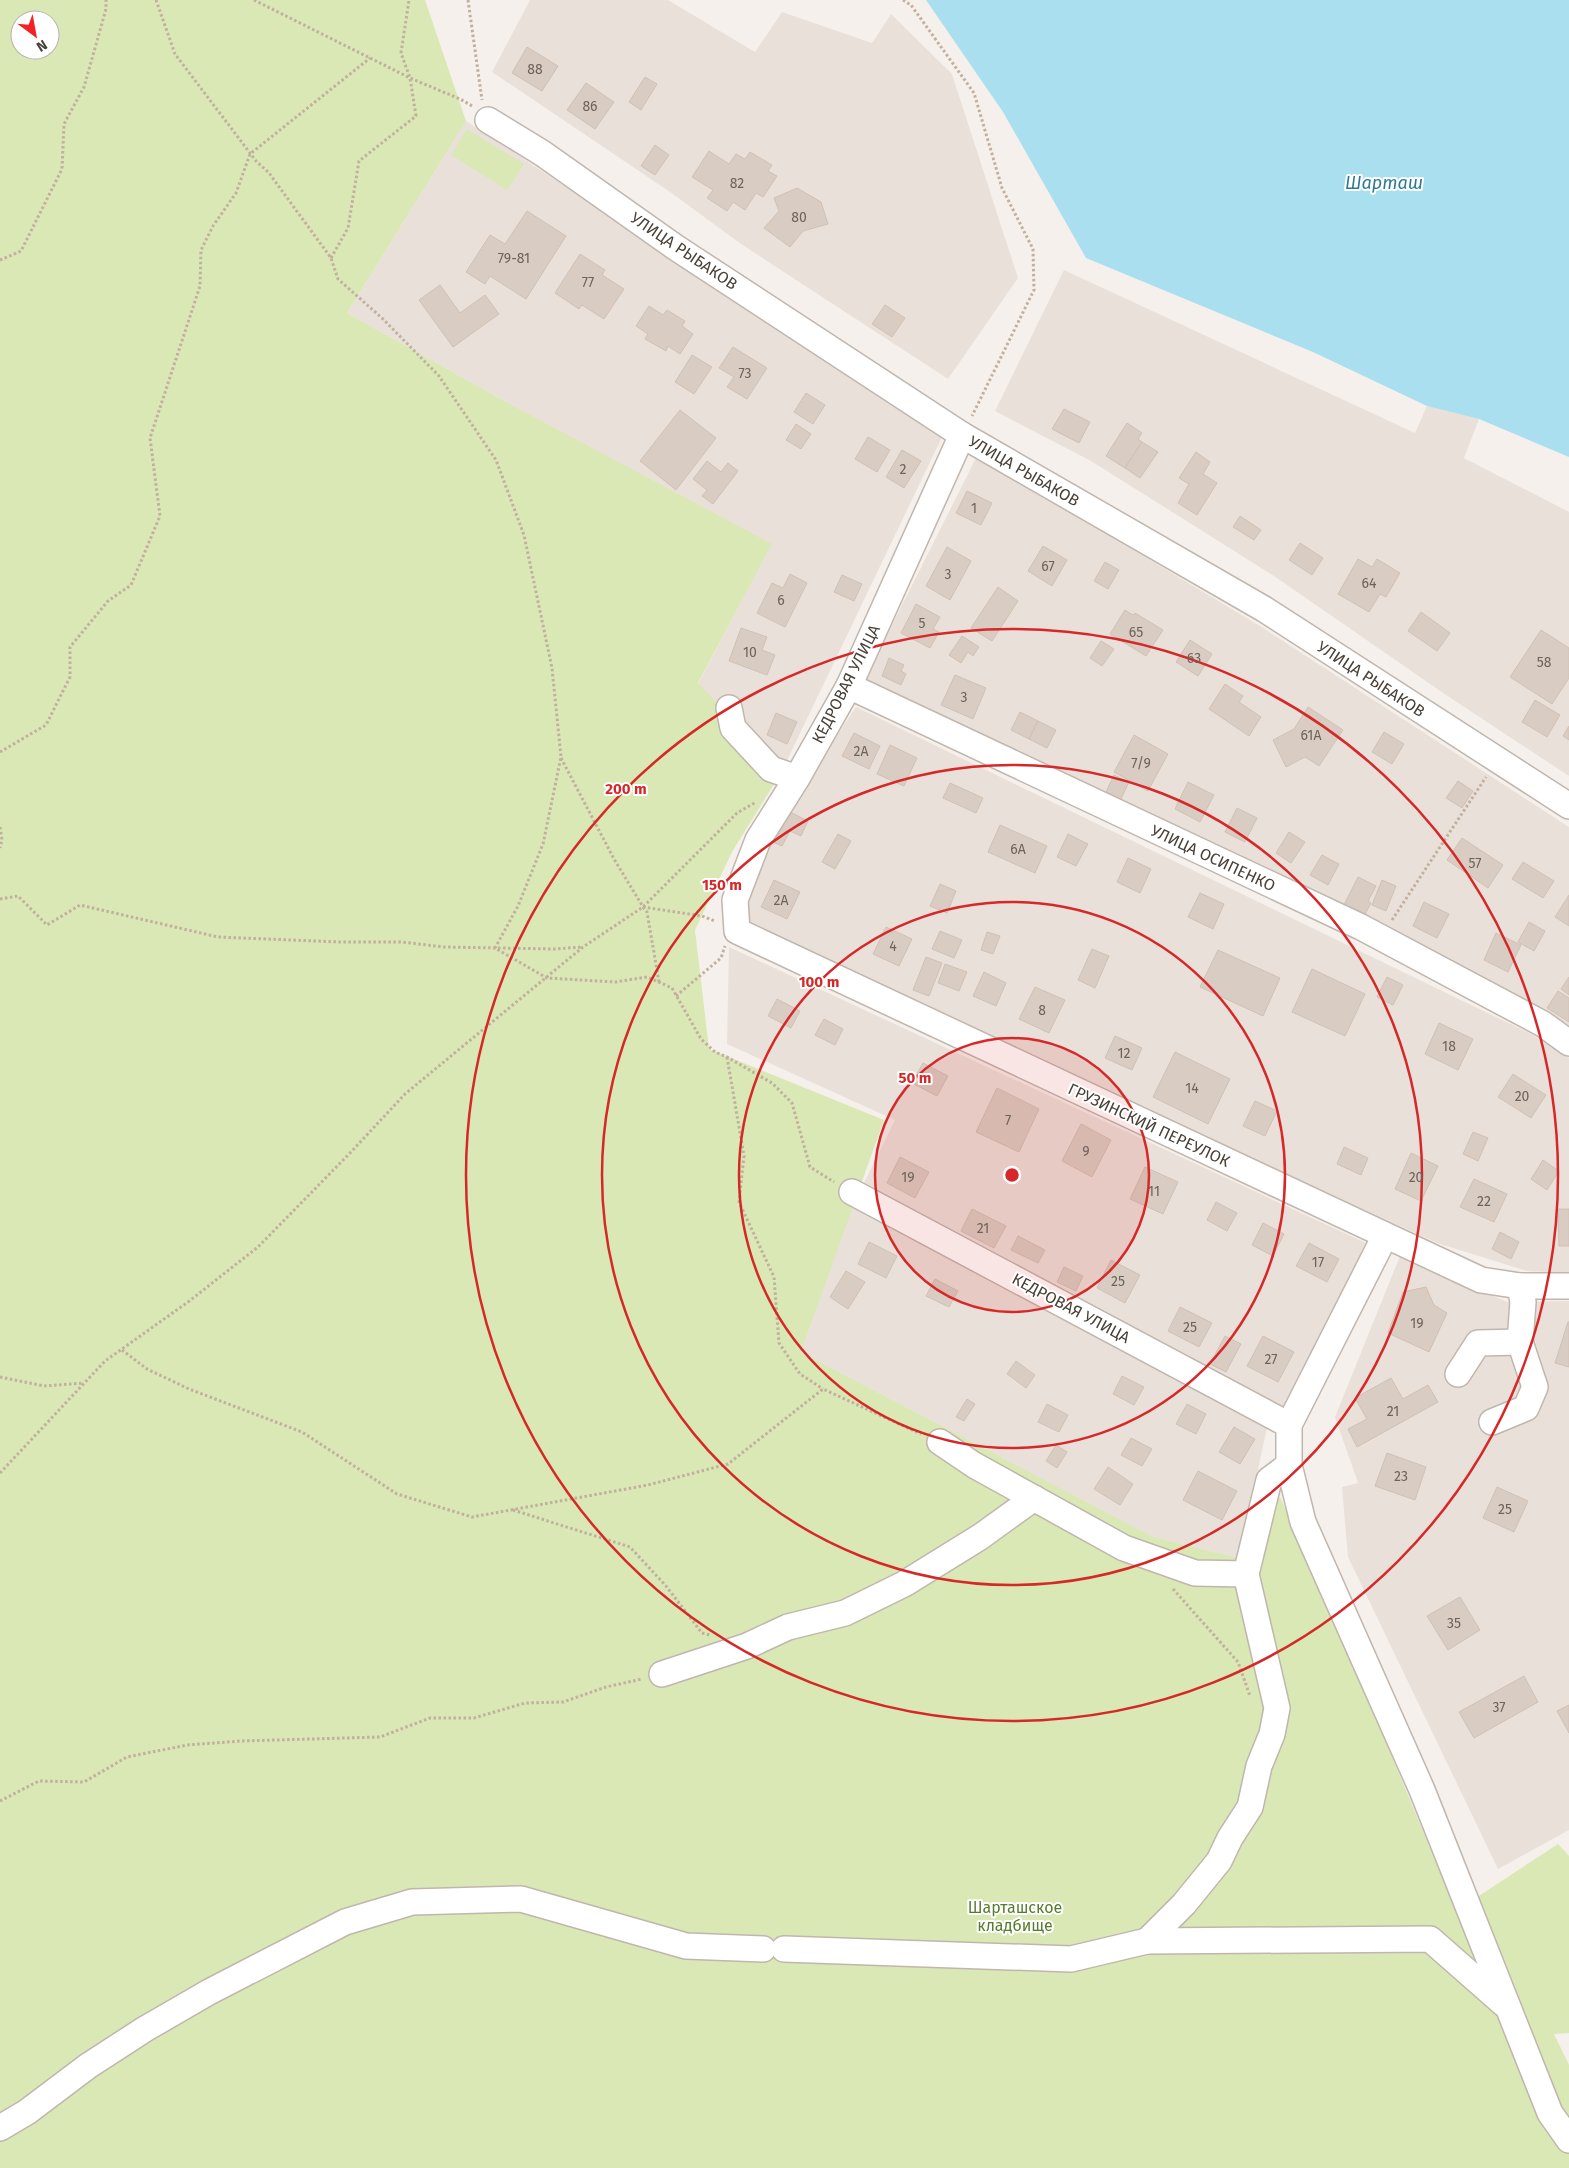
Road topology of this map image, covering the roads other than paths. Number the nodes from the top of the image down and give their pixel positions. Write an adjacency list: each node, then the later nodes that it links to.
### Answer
1 (488, 120): 2 (street, УЛИЦА РЫБАКОВ)
2 (962, 435): 3 (street, КЕДРОВАЯ УЛИЦА); 6 (street, УЛИЦА РЫБАКОВ)
3 (849, 686): 5 (street, КЕДРОВАЯ УЛИЦА); 8 (street, УЛИЦА ОСИПЕНКО)
4 (729, 708): 5 (street)
5 (797, 778): 7 (street, КЕДРОВАЯ УЛИЦА)
6 (1569, 806)
7 (737, 931): 10 (street, ГРУЗИНСКИЙ ПЕРЕУЛОК)
8 (1569, 1043)
9 (852, 1192): 16 (street, КЕДРОВАЯ УЛИЦА)
10 (1385, 1236): 11 (street, ГРУЗИНСКИЙ ПЕРЕУЛОК); 16 (street)
11 (1520, 1286): 12 (street, ГРУЗИНСКИЙ ПЕРЕУЛОК); 13 (street)
12 (1569, 1286)
13 (1520, 1342): 14 (street); 15 (street)
14 (1458, 1374)
15 (1492, 1422)
16 (1289, 1425): 18 (street)
17 (940, 1442): 19 (street)
18 (1289, 1465): 20 (street); 23 (street)
19 (1034, 1498): 20 (street); 21 (street)
20 (1246, 1574): 22 (street)
21 (662, 1674)
22 (1147, 1941): 23 (street); 24 (street)
23 (1508, 2007): 25 (street)
24 (0, 2128)
25 (1569, 2140)

